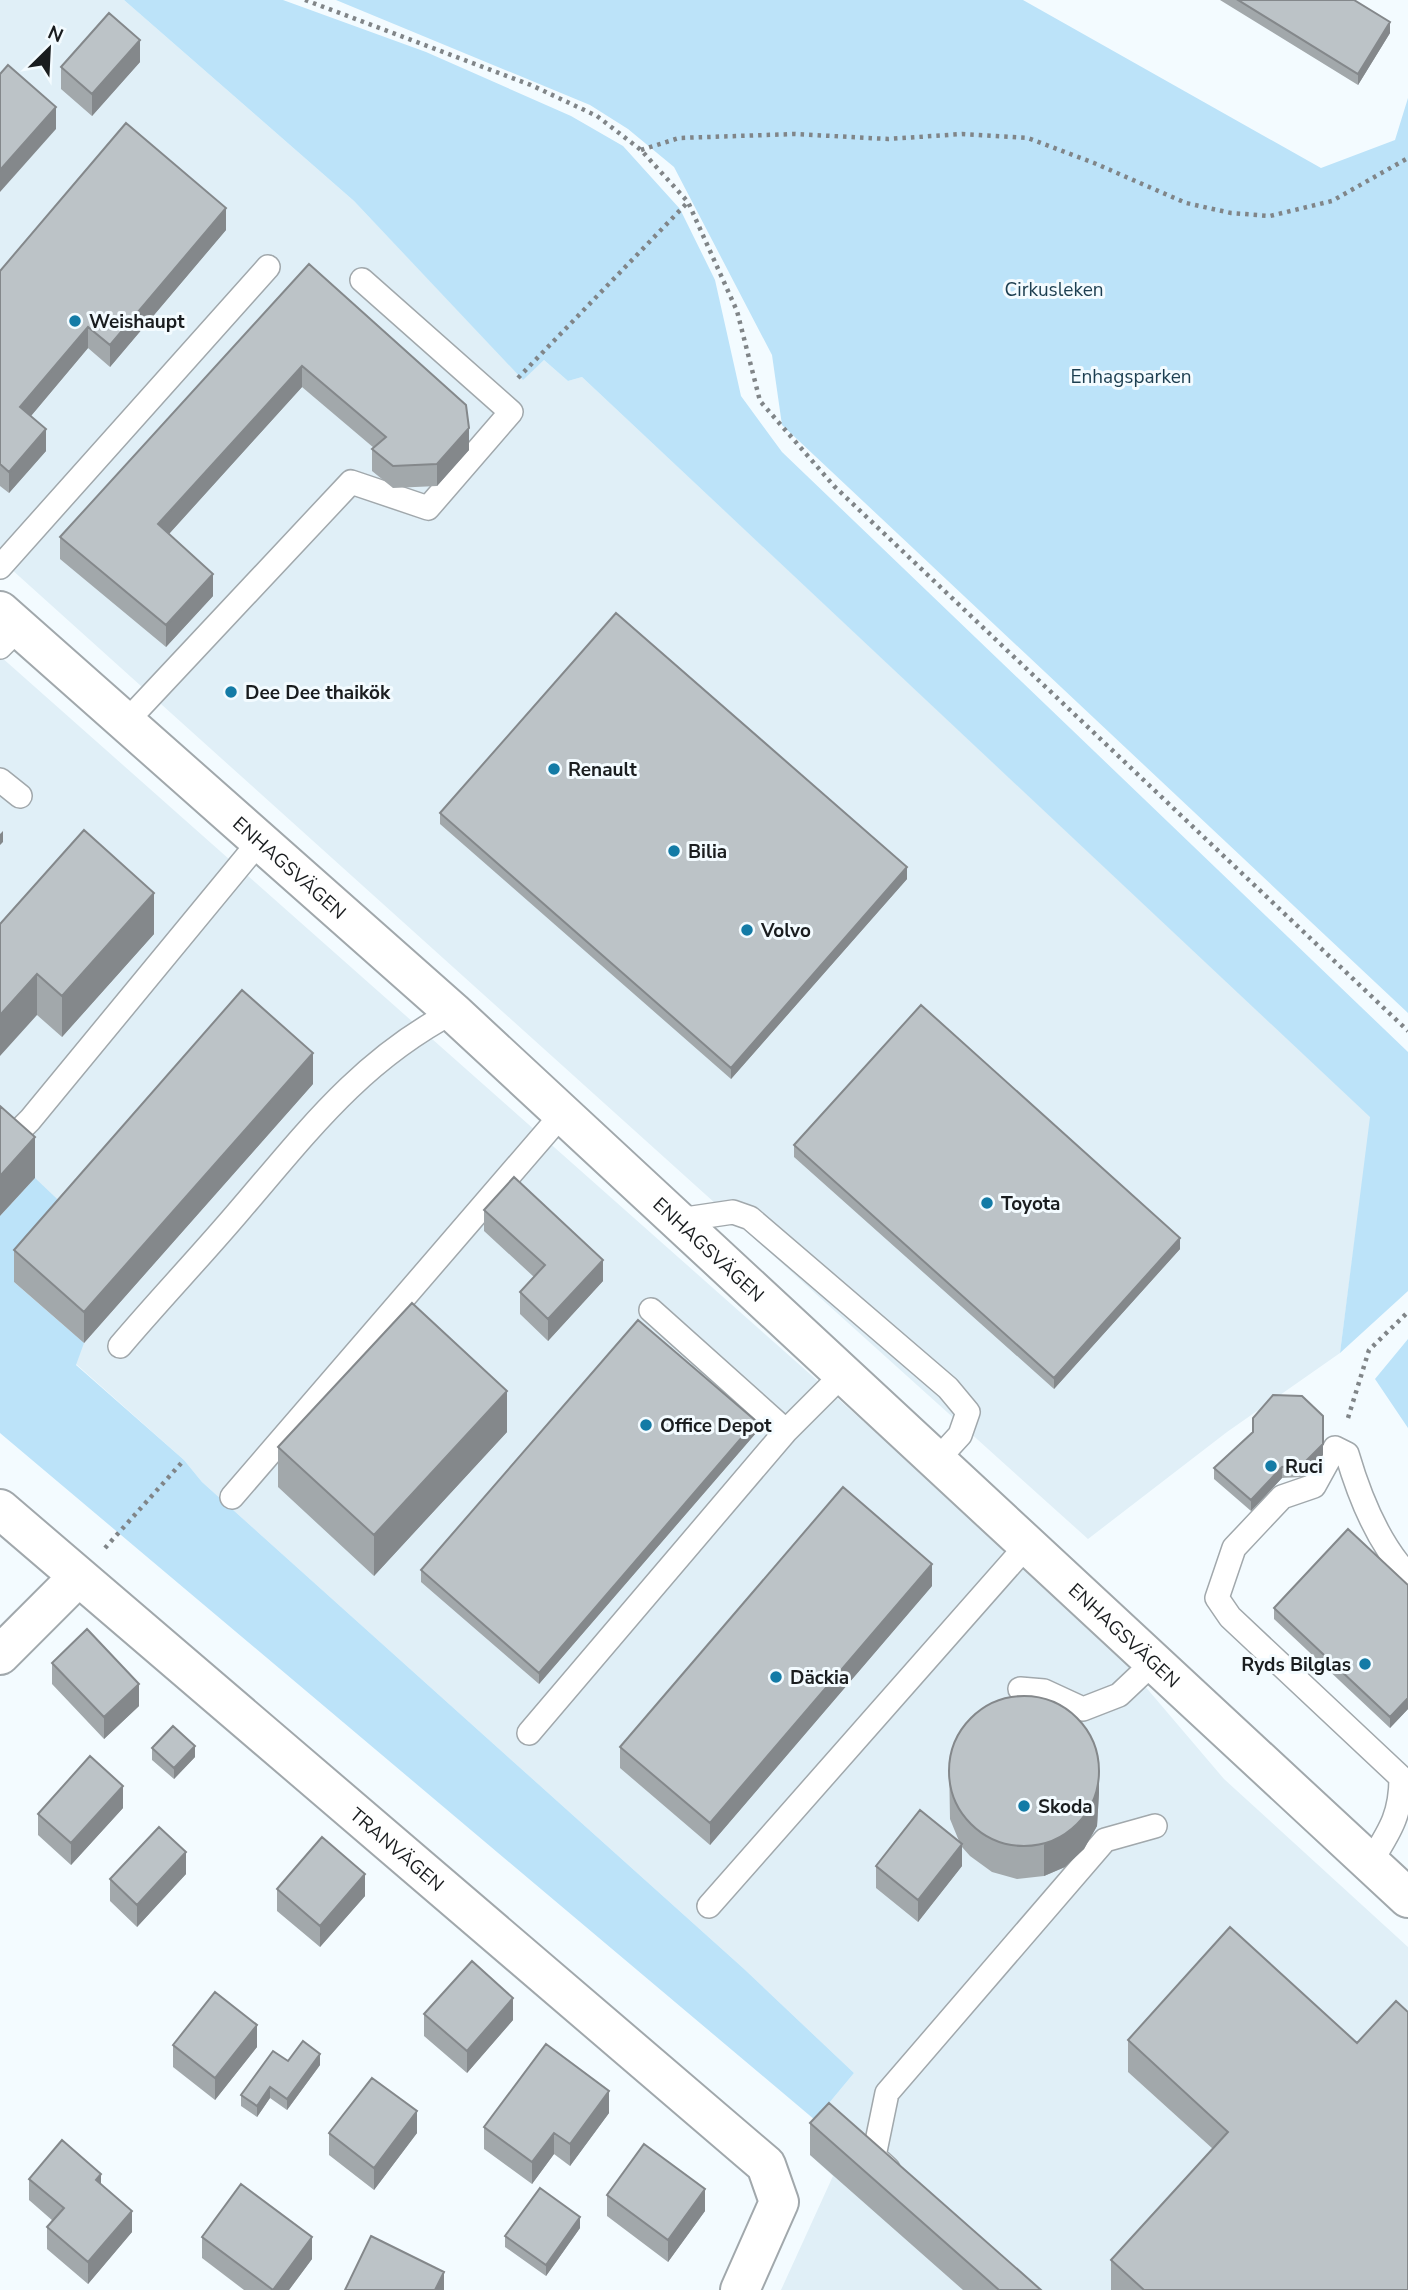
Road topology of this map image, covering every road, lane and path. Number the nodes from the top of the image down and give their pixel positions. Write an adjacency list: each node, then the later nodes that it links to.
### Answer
1 (305, 0): 2 (path)
2 (641, 150): 3 (path); 4 (path)
3 (1408, 158)
4 (688, 202): 7 (path); 15 (path)
5 (268, 267): 8 (lane)
6 (362, 280): 7 (lane)
7 (497, 399): 10 (lane)
8 (0, 567)
9 (6, 629): 10 (street, ENHAGSVÄGEN)
10 (125, 723): 13 (street, ENHAGSVÄGEN)
11 (0, 780): 12 (lane)
12 (20, 796)
13 (259, 842): 14 (street, ENHAGSVÄGEN); 17 (lane)
14 (453, 1012): 16 (street, ENHAGSVÄGEN); 21 (lane)
15 (1408, 1031)
16 (563, 1113): 18 (street, ENHAGSVÄGEN); 27 (lane)
17 (9, 1141)
18 (679, 1220): 22 (street, ENHAGSVÄGEN); 25 (lane)
19 (651, 1310): 23 (lane)
20 (1408, 1312): 24 (path)
21 (120, 1346)
22 (844, 1373): 23 (lane); 25 (street, ENHAGSVÄGEN)
23 (786, 1431): 35 (lane)
24 (1335, 1448): 30 (lane); 36 (lane)
25 (938, 1459): 29 (street, ENHAGSVÄGEN)
26 (184, 1460): 31 (path)
27 (232, 1497)
28 (0, 1509): 31 (street, TRANVÄGEN)
29 (1029, 1543): 33 (street, ENHAGSVÄGEN); 40 (lane)
30 (1408, 1575)
31 (78, 1577): 32 (street); 42 (street, TRANVÄGEN)
32 (0, 1655)
33 (1155, 1661): 34 (lane); 38 (street, ENHAGSVÄGEN)
34 (1020, 1689)
35 (529, 1732)
36 (1404, 1781): 38 (lane)
37 (1155, 1826): 41 (lane)
38 (1370, 1863): 39 (street, ENHAGSVÄGEN)
39 (1408, 1898)
40 (709, 1906)
41 (903, 2183)
42 (740, 2290)

